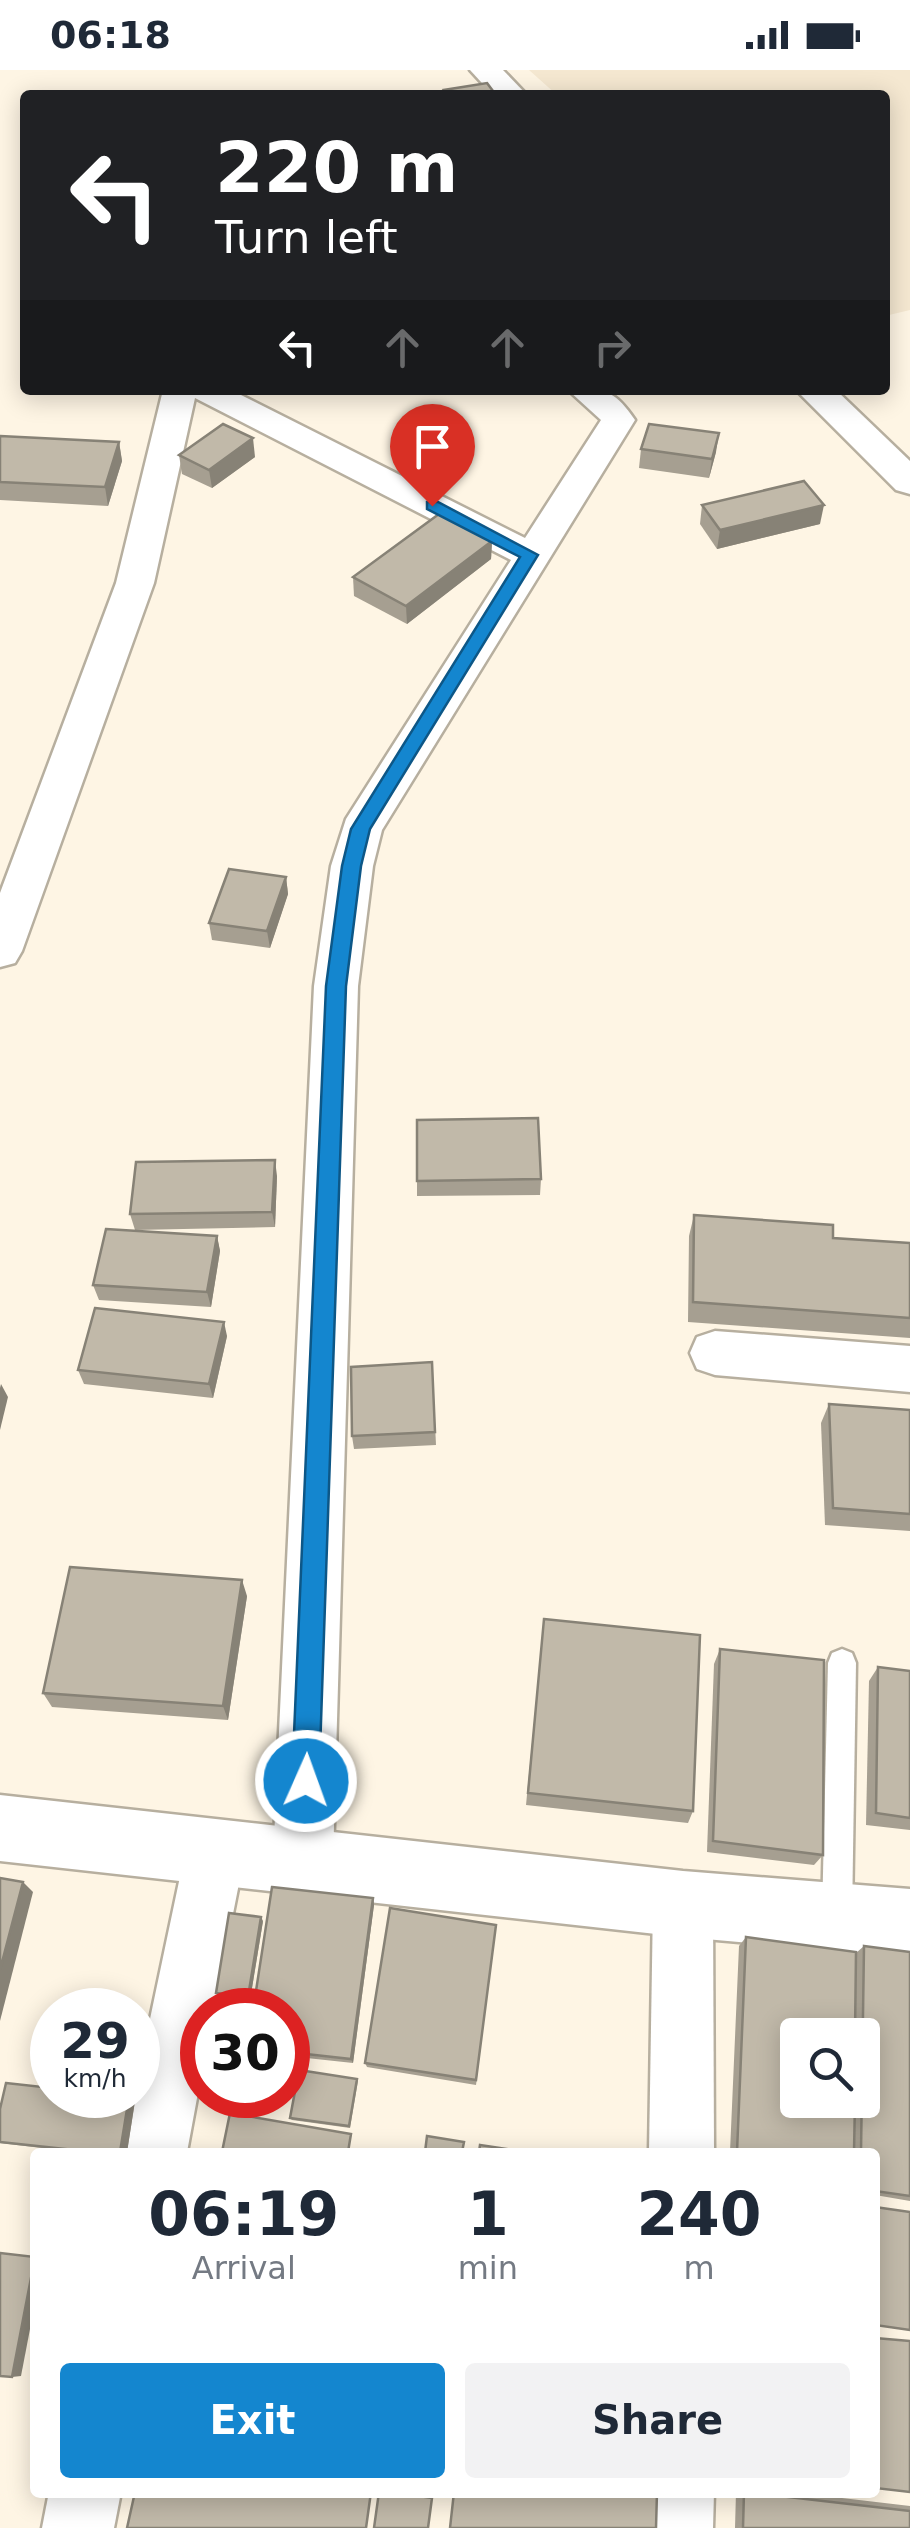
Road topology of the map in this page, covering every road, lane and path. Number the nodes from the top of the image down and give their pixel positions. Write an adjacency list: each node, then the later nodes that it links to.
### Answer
1 (486, 70): 2 (street)
2 (506, 90)
3 (179, 395): 9 (street)
4 (215, 395): 8 (street)
5 (593, 395): 8 (street)
6 (821, 395): 7 (street)
7 (910, 482)
8 (530, 555): 15 (street)
9 (0, 951)
10 (714, 1353): 11 (street)
11 (910, 1369)
12 (842, 1663): 17 (lane)
13 (0, 1828): 14 (street)
14 (214, 1853): 15 (street); 19 (street)
15 (303, 1860): 16 (street)
16 (684, 1904): 17 (street); 20 (street)
17 (836, 1916): 18 (street)
18 (910, 1924)
19 (155, 2148)
20 (681, 2148)
21 (84, 2498): 23 (street)
22 (678, 2498): 24 (street)
23 (78, 2528)
24 (677, 2528)

